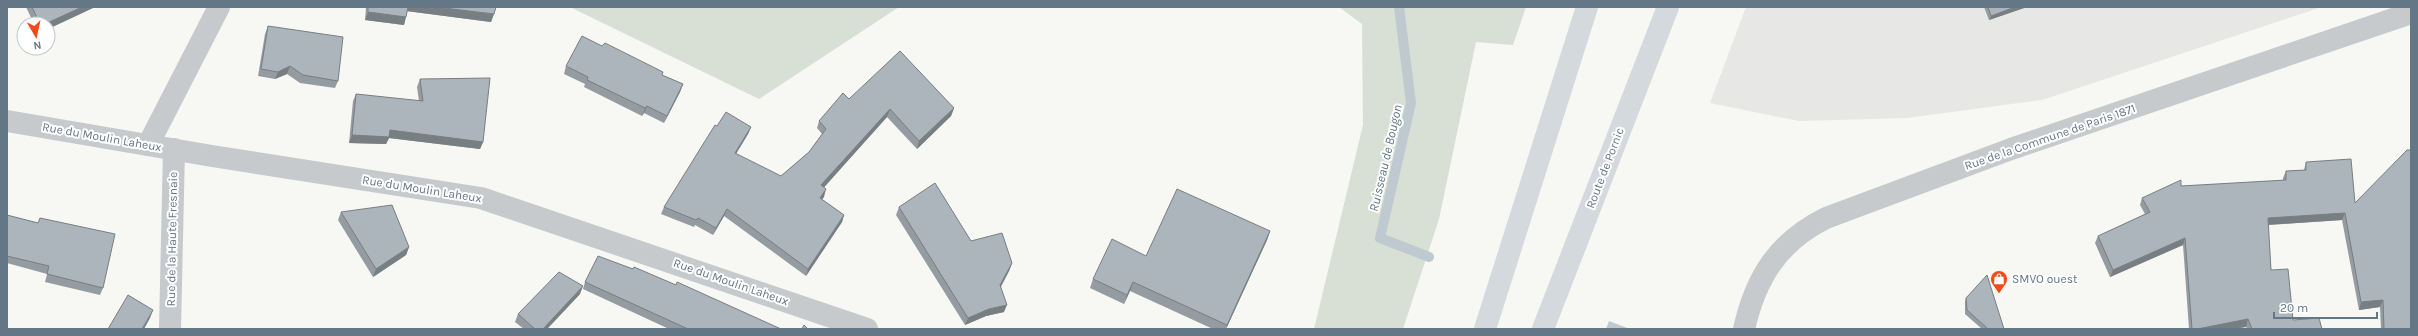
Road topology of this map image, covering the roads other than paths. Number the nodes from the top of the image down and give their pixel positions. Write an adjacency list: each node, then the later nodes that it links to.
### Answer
1 (220, 7): 6 (street)
2 (1587, 7): 10 (highway)
3 (1668, 7): 11 (highway, Route de Pornic)
4 (2411, 13): 12 (street, Rue de la Commune de Paris 1871)
5 (7, 121): 6 (street, Rue du Moulin Laheux)
6 (148, 145): 7 (street, Rue du Moulin Laheux)
7 (174, 149): 8 (street, Rue de la Haute Fresnaie); 9 (street, Rue du Moulin Laheux)
8 (170, 329)
9 (868, 329)
10 (1485, 329)
11 (1543, 329)
12 (1744, 329)

